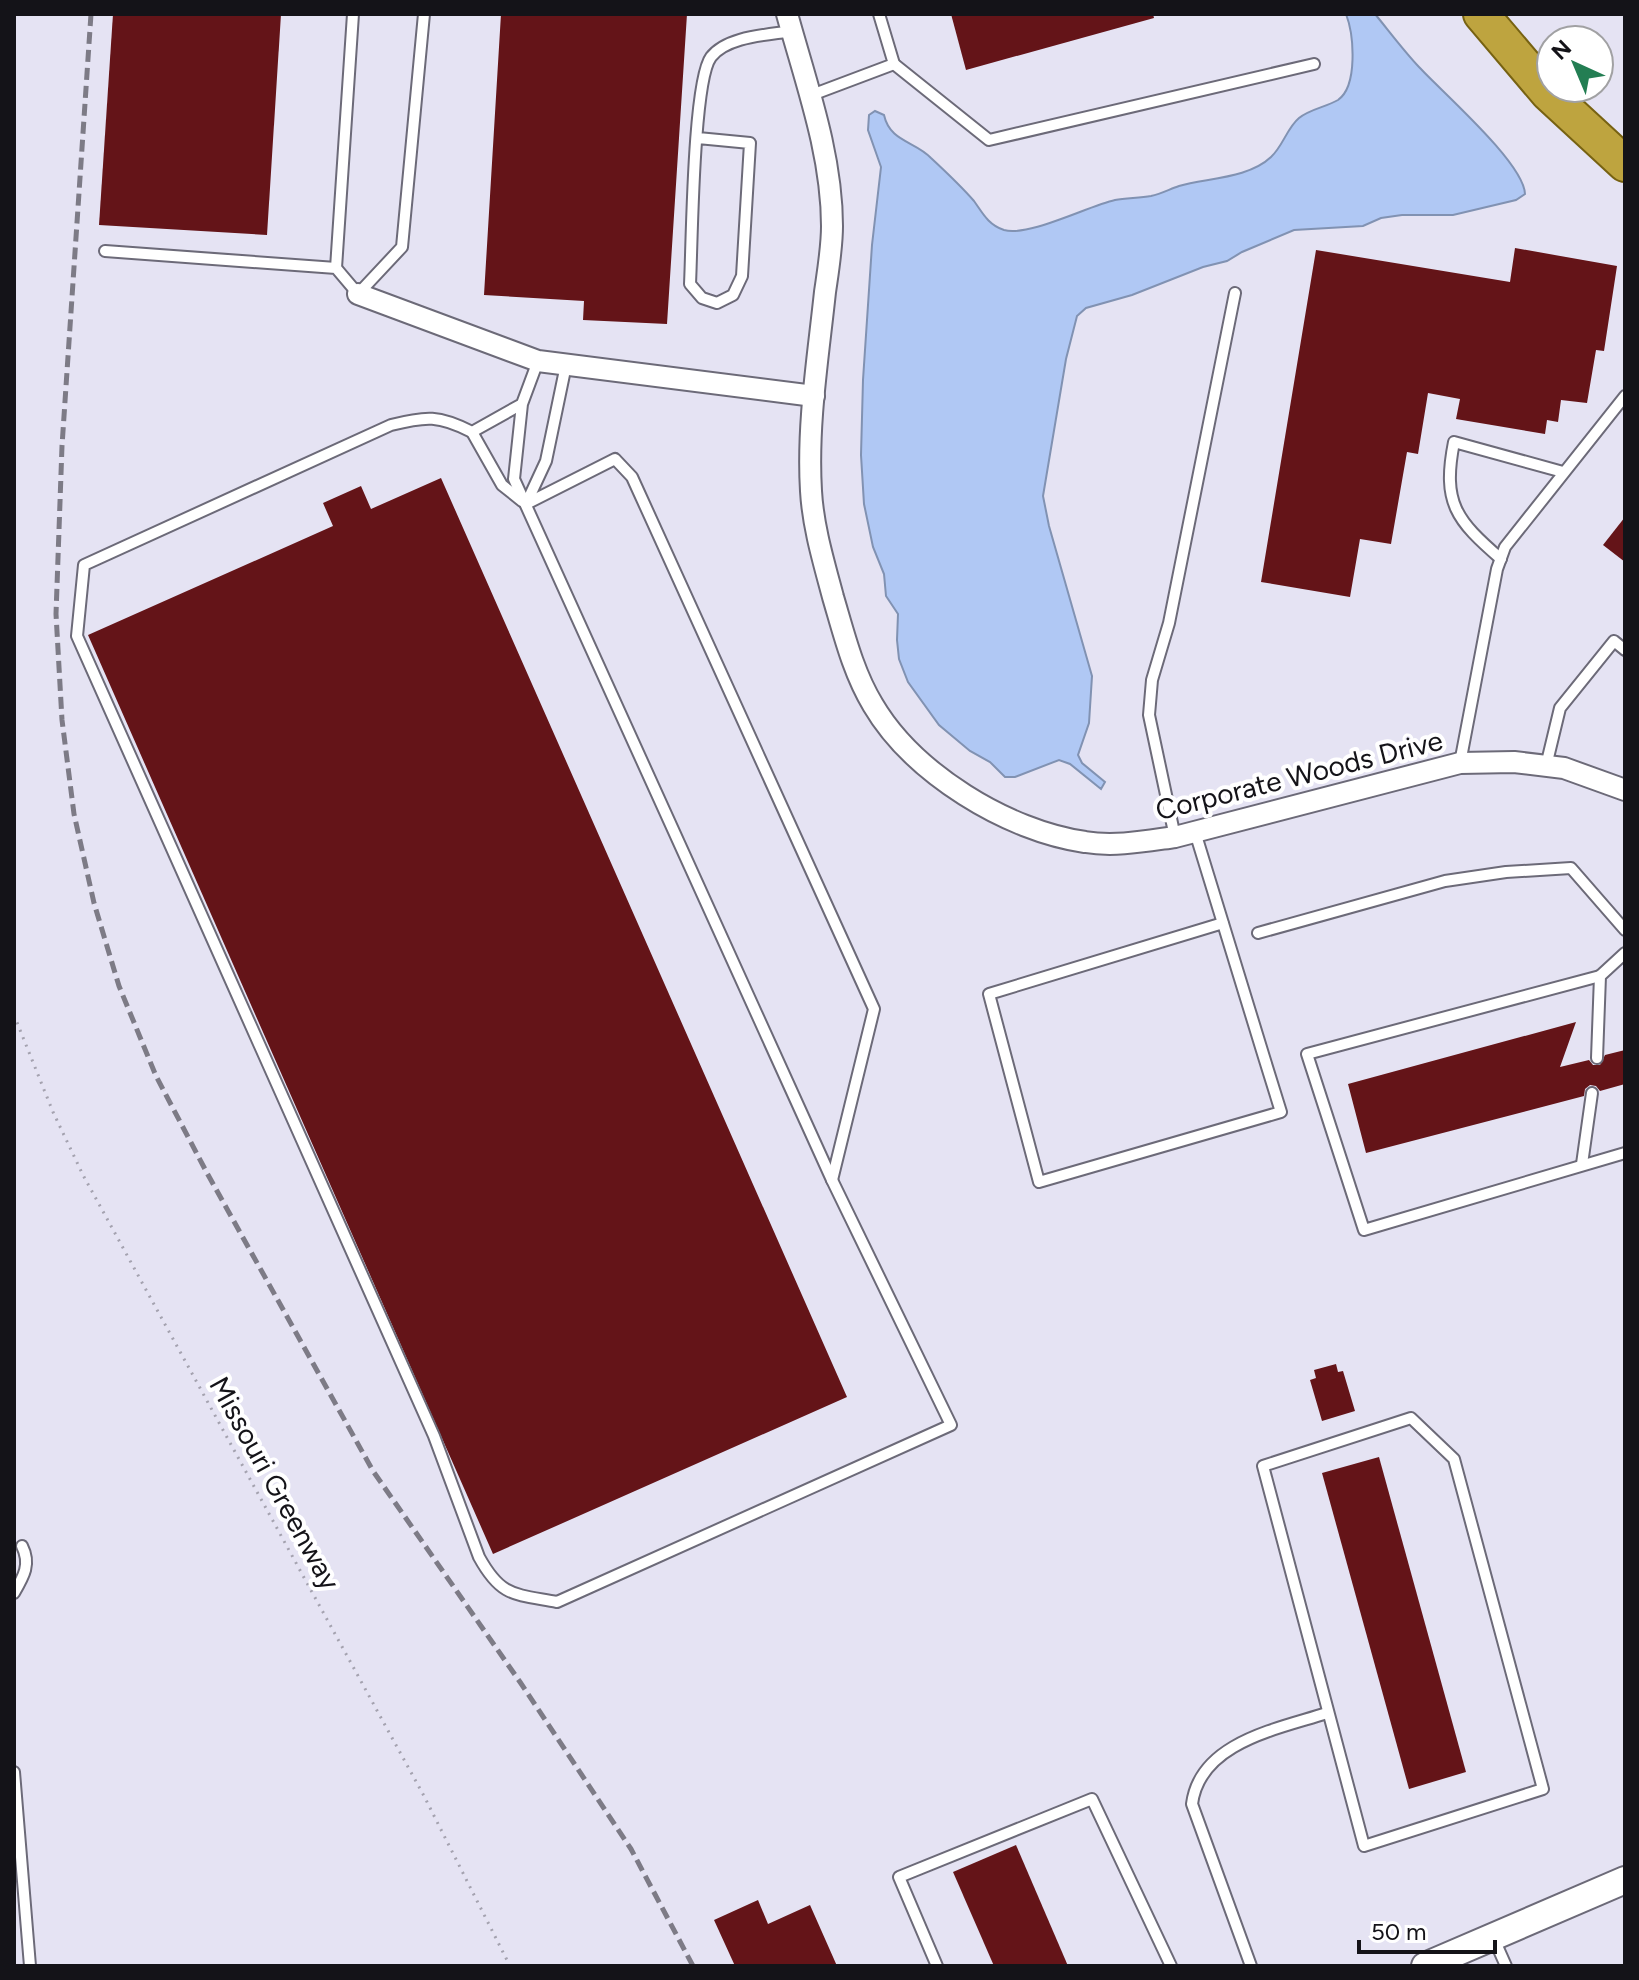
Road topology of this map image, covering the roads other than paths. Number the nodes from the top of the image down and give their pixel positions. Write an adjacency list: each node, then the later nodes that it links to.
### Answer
1 (353, 14): 12 (lane)
2 (424, 14): 14 (lane)
3 (879, 14): 6 (lane)
4 (1481, 14): 10 (highway)
5 (789, 22): 8 (street, Corporate Woods Drive); 9 (lane)
6 (894, 64): 7 (lane); 8 (lane)
7 (1314, 64)
8 (809, 96): 17 (street, Corporate Woods Drive)
9 (698, 138): 9 (lane)
10 (1625, 164)
11 (105, 251): 12 (lane)
12 (336, 268): 14 (lane)
13 (1235, 293): 28 (lane)
14 (358, 294): 15 (street)
15 (538, 361): 16 (street); 19 (lane)
16 (566, 365): 17 (street); 22 (lane)
17 (814, 396): 28 (street, Corporate Woods Drive)
18 (1625, 396): 21 (lane)
19 (522, 404): 20 (lane); 22 (lane)
20 (472, 432): 22 (lane); 38 (lane)
21 (1563, 472): 23 (lane); 23 (lane)
22 (526, 504): 38 (lane); 38 (lane)
23 (1501, 559): 25 (lane)
24 (1625, 650): 26 (lane)
25 (1460, 763): 26 (street, Corporate Woods Drive); 28 (street, Corporate Woods Drive)
26 (1546, 766): 27 (street, Corporate Woods Drive)
27 (1625, 790)
28 (1185, 835): 29 (lane)
29 (1223, 923): 29 (lane)
30 (1625, 930): 31 (lane)
31 (1258, 933)
32 (1625, 953): 33 (lane)
33 (1600, 976): 34 (lane); 37 (lane)
34 (1597, 1058)
35 (1592, 1093): 37 (lane)
36 (1625, 1153): 37 (lane)
37 (1582, 1164)
38 (832, 1180)
39 (22, 1546): 40 (lane)
40 (14, 1593)
41 (1327, 1713): 41 (lane); 48 (lane)
42 (14, 1772): 45 (lane)
43 (1625, 1880): 44 (street)
44 (1494, 1937): 49 (street); 50 (lane)
45 (30, 1966)
46 (937, 1966): 47 (lane)
47 (1171, 1966)
48 (1251, 1966)
49 (1425, 1966)
50 (1506, 1966)

